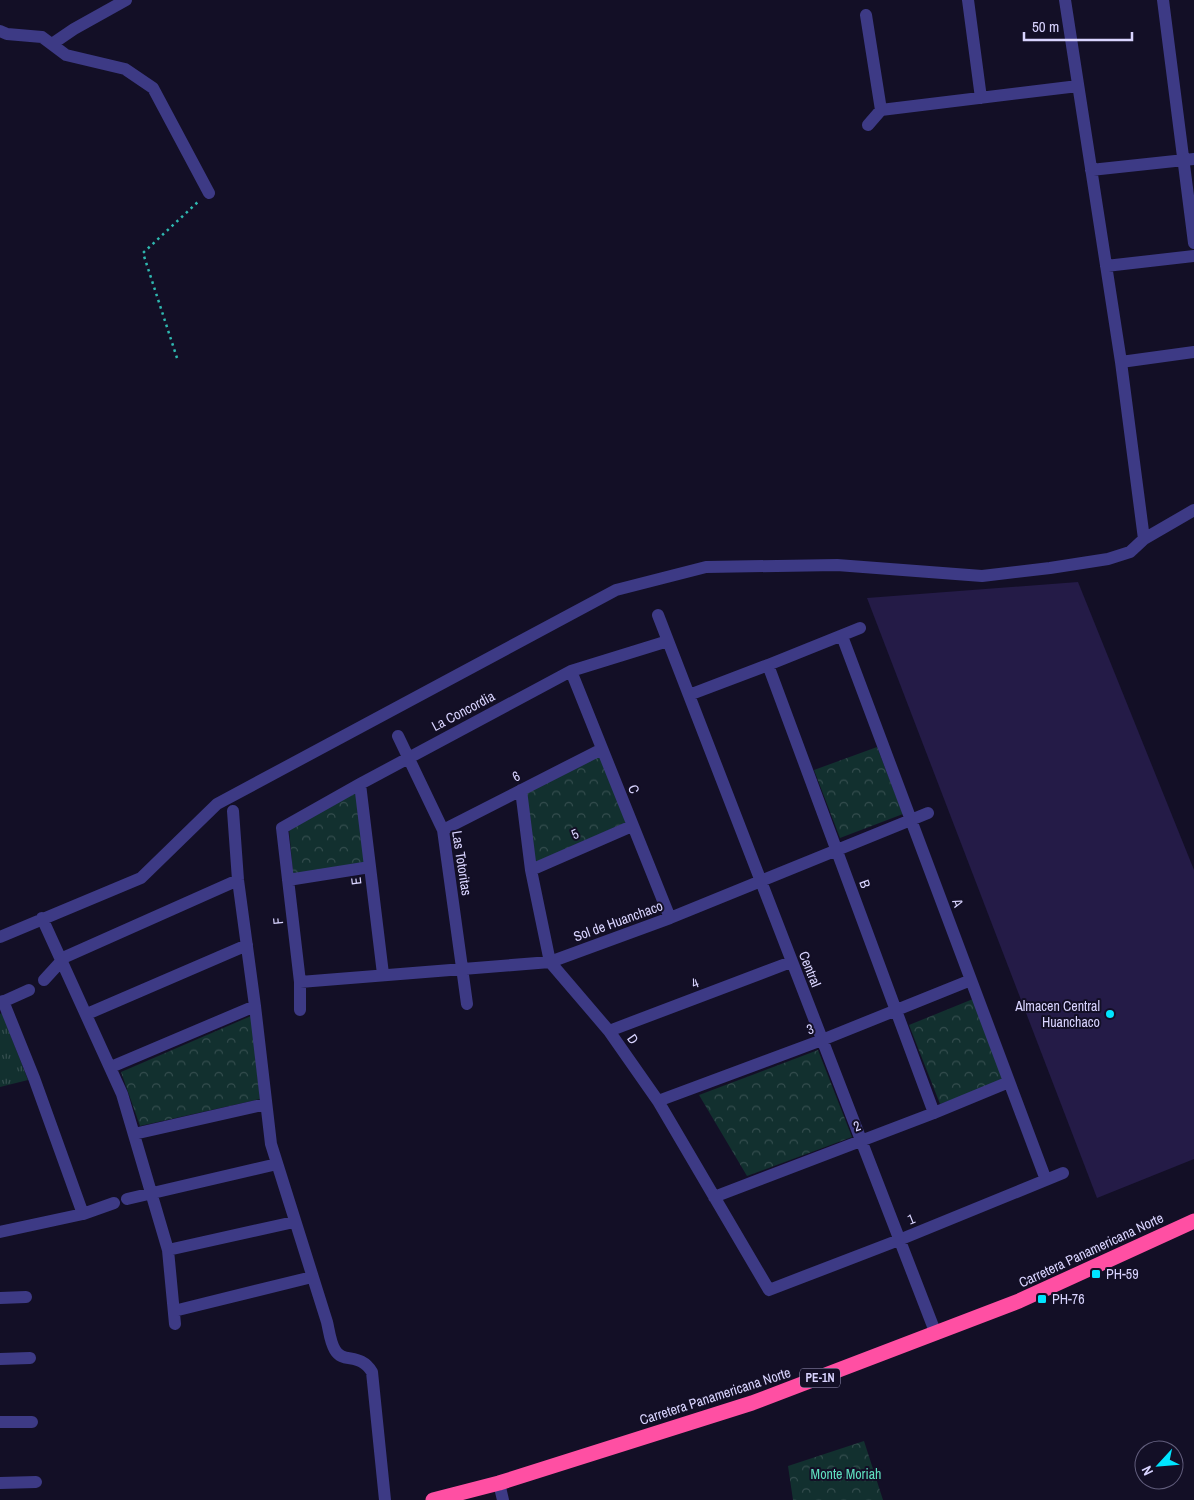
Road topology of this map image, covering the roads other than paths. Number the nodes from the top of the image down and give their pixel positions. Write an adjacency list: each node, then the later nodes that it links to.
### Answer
1 (126, 0): 7 (street)
2 (968, 0): 9 (street)
3 (1064, 0): 8 (street)
4 (1163, 0): 12 (street)
5 (866, 15): 10 (street)
6 (0, 31): 7 (street)
7 (52, 44): 14 (street)
8 (1078, 86): 9 (street); 13 (street)
9 (981, 98): 10 (street)
10 (881, 110): 11 (street)
11 (868, 125)
12 (1189, 160): 13 (street); 15 (street)
13 (1091, 170): 17 (street)
14 (209, 193)
15 (1194, 243)
16 (1194, 256): 17 (street)
17 (1106, 266): 19 (street)
18 (1194, 352): 19 (street)
19 (1121, 362): 21 (street)
20 (1194, 510): 21 (street)
21 (1144, 539): 46 (street)
22 (658, 615): 25 (street, Central)
23 (860, 628): 24 (street)
24 (842, 636): 26 (street); 36 (street, A)
25 (668, 641): 27 (street, La Concordia); 28 (street, Central)
26 (768, 666): 28 (street); 40 (street, B)
27 (571, 671): 30 (street, C); 31 (street, La Concordia)
28 (689, 695): 45 (street, Central)
29 (398, 736): 31 (street, Las Totoritas)
30 (602, 749): 33 (street, 6); 37 (street, C)
31 (408, 758): 32 (street, La Concordia); 39 (street, Las Totoritas)
32 (360, 784): 38 (street, La Concordia); 41 (street, E)
33 (521, 790): 39 (street, 6); 42 (street, D)
34 (233, 811): 43 (street)
35 (928, 812): 36 (street, Sol de Huanchaco)
36 (911, 820): 40 (street, Sol de Huanchaco); 56 (street, A)
37 (632, 826): 42 (street, 5); 47 (street, C)
38 (282, 828): 44 (street, F)
39 (443, 830): 53 (street, Las Totoritas)
40 (836, 849): 45 (street, Sol de Huanchaco); 63 (street, B)
41 (370, 867): 44 (street); 54 (street, E)
42 (531, 870): 51 (street, D)
43 (238, 880): 49 (street); 50 (street)
44 (288, 880): 57 (street, F)
45 (760, 880): 47 (street, Sol de Huanchaco); 52 (street, Central)
46 (42, 918): 48 (street); 50 (street)
47 (670, 918): 51 (street, Sol de Huanchaco)
48 (0, 936)
49 (247, 945): 61 (street); 64 (street)
50 (62, 961): 55 (street); 64 (street)
51 (550, 962): 53 (street, Sol de Huanchaco); 65 (street, D)
52 (791, 962): 65 (street, 4); 66 (street, Central)
53 (462, 968): 54 (street, Sol de Huanchaco); 60 (street, Las Totoritas)
54 (383, 974): 57 (street, Sol de Huanchaco)
55 (44, 980)
56 (971, 980): 63 (street, 3); 68 (street, A)
57 (300, 982): 62 (street, F)
58 (29, 990): 59 (street)
59 (2, 1002): 81 (street)
60 (467, 1004)
61 (255, 1006): 67 (street); 70 (street)
62 (300, 1010)
63 (896, 1010): 66 (street, 3); 71 (street, B)
64 (87, 1014): 67 (street)
65 (609, 1032): 69 (street, D)
66 (822, 1040): 69 (street, 3); 73 (street, Central)
67 (110, 1067): 72 (street)
68 (1009, 1082): 71 (street, 2); 76 (street, A)
69 (658, 1101): 78 (street, D)
70 (266, 1104): 72 (street); 74 (street)
71 (934, 1113): 73 (street, 2)
72 (134, 1134): 77 (street)
73 (861, 1141): 78 (street, 2); 85 (street, Central)
74 (277, 1164): 77 (street); 83 (street)
75 (1064, 1173): 76 (street, 1)
76 (1046, 1180): 85 (street, 1)
77 (151, 1193): 79 (street); 86 (street)
78 (714, 1197): 88 (street, D)
79 (127, 1199)
80 (114, 1203): 81 (street)
81 (83, 1214): 84 (street)
82 (1194, 1221): 91 (highway, Carretera Panamericana Norte / PE-1N)
83 (294, 1222): 86 (street); 87 (street)
84 (0, 1232)
85 (899, 1240): 88 (street, 1); 91 (street, Central)
86 (168, 1250): 87 (street)
87 (312, 1277): 99 (street)
88 (769, 1290)
89 (26, 1297): 90 (street)
90 (0, 1298)
91 (936, 1334): 98 (highway, Carretera Panamericana Norte / PE-1N)
92 (30, 1358): 93 (street)
93 (0, 1359)
94 (0, 1422): 95 (street)
95 (32, 1422)
96 (36, 1482): 97 (street)
97 (0, 1483)
98 (499, 1483): 100 (highway, Carretera Panamericana Norte / PE-1N); 101 (street)
99 (385, 1500)
100 (433, 1500)
101 (503, 1500)

